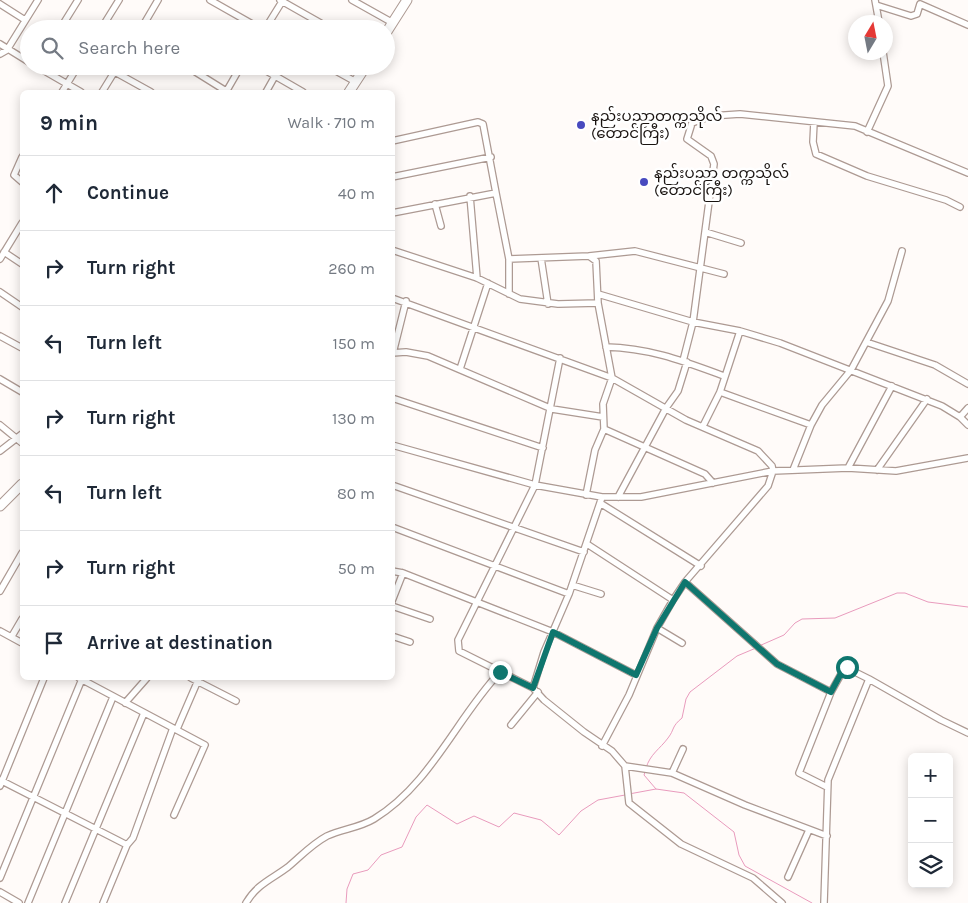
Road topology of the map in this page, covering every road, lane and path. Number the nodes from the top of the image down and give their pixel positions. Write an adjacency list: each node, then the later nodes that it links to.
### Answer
1 (38, 0): 13 (street)
2 (78, 0): 14 (street)
3 (118, 0): 15 (street)
4 (158, 0): 16 (street)
5 (210, 0): 17 (street)
6 (281, 0): 18 (street); 19 (street)
7 (352, 0): 20 (street)
8 (407, 0): 21 (main road)
9 (876, 2): 10 (street); 12 (street)
10 (920, 2): 22 (street)
11 (0, 4): 13 (street)
12 (878, 15)
13 (25, 20)
14 (66, 20)
15 (106, 20)
16 (146, 20)
17 (247, 20)
18 (269, 20)
19 (315, 20)
20 (388, 20)
21 (395, 20)
22 (968, 25)
23 (20, 28): 25 (street)
24 (0, 44): 25 (street)
25 (7, 50): 26 (street); 27 (street)
26 (0, 54)
27 (20, 57)
28 (884, 60): 50 (street)
29 (51, 75): 39 (street)
30 (73, 75): 39 (street)
31 (113, 75): 42 (street)
32 (126, 75): 43 (street)
33 (200, 75): 44 (street)
34 (236, 75): 45 (street)
35 (343, 75): 38 (street)
36 (360, 75): 38 (main road)
37 (275, 76): 46 (street); 47 (street)
38 (356, 82): 48 (main road)
39 (67, 85): 40 (street); 41 (street)
40 (63, 90)
41 (77, 90)
42 (103, 90)
43 (148, 90)
44 (223, 90)
45 (227, 90)
46 (267, 90)
47 (300, 90)
48 (350, 90)
49 (814, 122): 50 (street); 60 (street); 64 (street)
50 (868, 132): 54 (street)
51 (395, 141): 52 (street)
52 (491, 157): 55 (street); 57 (street)
53 (20, 162): 56 (street)
54 (968, 173)
55 (395, 176)
56 (20, 180)
57 (496, 193): 58 (street); 72 (street)
58 (470, 196): 59 (street); 76 (street)
59 (434, 204): 61 (street); 62 (street)
60 (960, 207)
61 (395, 211)
62 (441, 226)
63 (20, 227): 68 (street)
64 (705, 232): 65 (street); 74 (street)
65 (741, 243)
66 (395, 251): 76 (street)
67 (902, 251): 90 (street)
68 (4, 252): 71 (street); 73 (street)
69 (589, 256): 70 (street); 74 (street); 80 (street)
70 (540, 258): 72 (street); 84 (street)
71 (0, 259)
72 (509, 259): 79 (street)
73 (20, 263)
74 (700, 269): 75 (street); 86 (street)
75 (724, 274)
76 (477, 278): 77 (street)
77 (488, 283): 79 (street); 87 (street)
78 (0, 292): 85 (street)
79 (509, 294): 84 (street)
80 (598, 294): 83 (street); 86 (street)
81 (395, 299): 82 (street)
82 (406, 301): 87 (street); 91 (street)
83 (598, 303): 84 (street); 93 (street)
84 (548, 304)
85 (20, 306)
86 (693, 322): 88 (street); 96 (street)
87 (473, 326): 95 (street); 97 (street)
88 (740, 331): 98 (street); 99 (street)
89 (0, 336): 92 (street)
90 (866, 342): 98 (street); 102 (street)
91 (395, 345)
92 (20, 347)
93 (606, 347): 96 (street); 100 (street)
94 (395, 353): 97 (street)
95 (560, 358): 100 (street); 110 (street)
96 (685, 362): 99 (street); 108 (street)
97 (460, 369): 110 (street)
98 (851, 370): 103 (street); 113 (street)
99 (724, 376): 105 (street)
100 (612, 378): 108 (street); 111 (street)
101 (0, 379): 104 (street)
102 (968, 384)
103 (892, 386): 107 (street); 124 (street)
104 (20, 391)
105 (720, 392): 113 (street); 116 (street)
106 (395, 399): 121 (street)
107 (927, 399): 112 (street); 126 (street)
108 (666, 408): 116 (street); 120 (street)
109 (968, 408): 112 (street)
110 (552, 409): 111 (street); 121 (street)
111 (603, 417): 117 (street)
112 (960, 417): 114 (street)
113 (811, 425): 125 (street)
114 (968, 425)
115 (0, 426): 118 (street)
116 (703, 426): 127 (street)
117 (604, 429): 120 (street); 132 (street)
118 (20, 436): 122 (street)
119 (395, 447): 129 (street)
120 (645, 447): 128 (street); 133 (street)
121 (543, 448): 129 (street)
122 (0, 451)
123 (968, 458): 126 (street)
124 (848, 468): 125 (street); 126 (street)
125 (793, 470): 127 (street)
126 (876, 470)
127 (773, 471): 128 (street); 142 (street)
128 (713, 483): 133 (street)
129 (535, 485): 132 (street); 137 (street)
130 (20, 486): 135 (main road)
131 (395, 486): 137 (street)
132 (586, 495): 134 (street)
133 (618, 497): 134 (street)
134 (601, 500): 138 (street); 142 (street)
135 (0, 506)
136 (395, 528): 141 (street)
137 (514, 529): 139 (street); 141 (street)
138 (586, 544): 139 (street); 151 (street)
139 (584, 552): 146 (street)
140 (20, 556): 147 (street)
141 (496, 566): 149 (street); 152 (street)
142 (700, 566): 145 (street)
143 (395, 572): 144 (street)
144 (403, 573): 148 (street); 152 (street)
145 (685, 582): 151 (street); 174 (street)
146 (572, 584): 149 (street); 150 (street)
147 (0, 591)
148 (395, 593)
149 (569, 594): 158 (street)
150 (601, 594)
151 (673, 600): 156 (street)
152 (478, 603): 158 (street); 164 (street)
153 (395, 607): 154 (street)
154 (430, 619)
155 (20, 622): 159 (street)
156 (657, 628): 163 (street); 165 (street)
157 (0, 630): 159 (street)
158 (553, 632): 165 (street); 173 (street)
159 (12, 636): 161 (street)
160 (395, 637): 162 (street)
161 (20, 642)
162 (410, 642)
163 (682, 643)
164 (500, 672): 173 (street); 202 (street)
165 (636, 675): 182 (street)
166 (869, 679): 174 (street); 181 (street); 187 (street)
167 (43, 680): 186 (street)
168 (79, 680): 188 (street)
169 (83, 680): 175 (street)
170 (143, 680): 177 (street)
171 (198, 680): 180 (street)
172 (200, 680): 176 (street)
173 (536, 690): 179 (street); 182 (street)
174 (831, 692): 187 (street)
175 (113, 697): 177 (street); 189 (street)
176 (236, 701)
177 (125, 703): 178 (street)
178 (144, 713): 180 (street); 191 (street)
179 (511, 725)
180 (175, 728): 190 (street); 194 (street)
181 (968, 733)
182 (602, 746): 184 (street)
183 (684, 749): 185 (street)
184 (625, 766): 185 (street); 203 (street)
185 (672, 773): 192 (street)
186 (1, 782): 188 (street)
187 (827, 787): 193 (street)
188 (32, 797): 189 (street); 195 (street)
189 (66, 813): 191 (street); 199 (street)
190 (174, 815)
191 (96, 830): 194 (street); 200 (street)
192 (809, 830): 193 (street); 196 (street)
193 (827, 836): 204 (street)
194 (127, 846): 201 (street)
195 (0, 878)
196 (788, 878)
197 (0, 892): 198 (street)
198 (19, 903)
199 (28, 903)
200 (65, 903)
201 (103, 903)
202 (246, 903)
203 (782, 903)
204 (824, 903)

